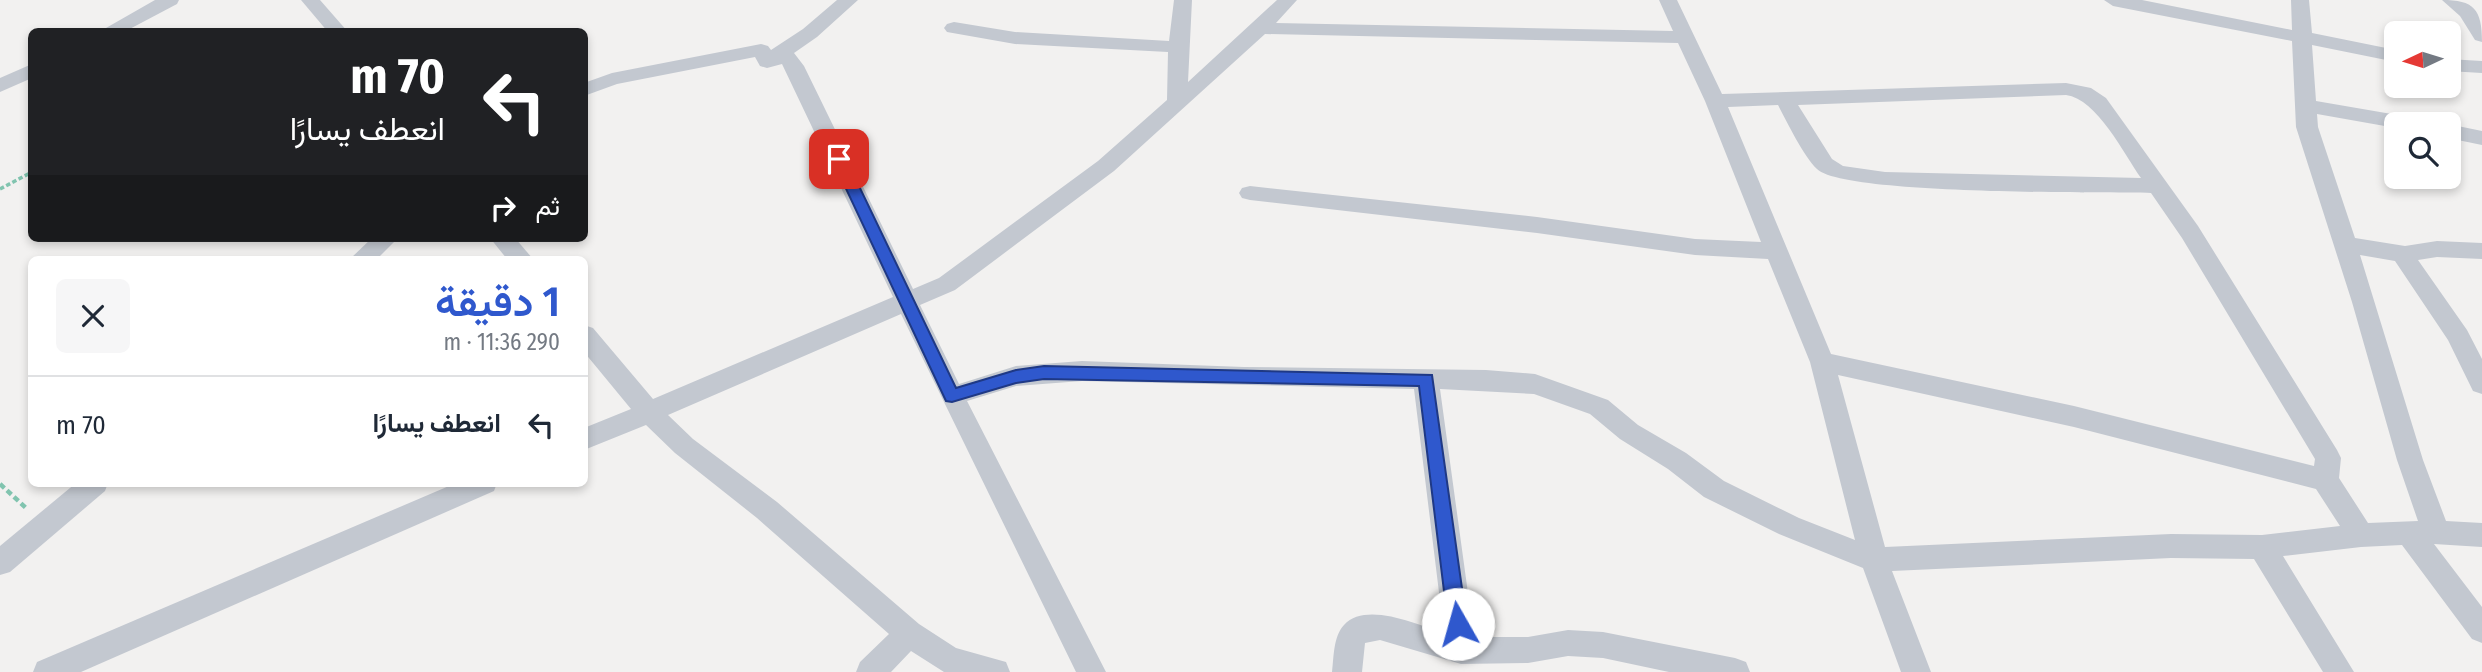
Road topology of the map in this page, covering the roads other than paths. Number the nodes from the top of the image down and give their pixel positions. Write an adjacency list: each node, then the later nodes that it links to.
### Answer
1 (170, 0): 10 (street)
2 (310, 0): 11 (street)
3 (849, 0): 19 (street)
4 (1183, 0): 17 (street)
5 (1288, 0): 13 (street)
6 (1668, 0): 15 (street)
7 (2300, 0): 16 (street)
8 (2451, 0): 14 (street)
9 (2121, 1): 16 (street)
10 (139, 25)
11 (335, 28)
12 (954, 28): 17 (street)
13 (1260, 28): 15 (street); 27 (street)
14 (2482, 36)
15 (1684, 37): 26 (street)
16 (2303, 38): 18 (street); 28 (street)
17 (1178, 47): 27 (street)
18 (2384, 54)
19 (767, 62): 24 (street); 42 (street)
20 (2461, 66): 21 (street)
21 (2482, 67)
22 (28, 72): 23 (street)
23 (0, 86)
24 (588, 88)
25 (1784, 99): 26 (street); 32 (street); 32 (street)
26 (1715, 101): 37 (street)
27 (1177, 103): 42 (street)
28 (2307, 106): 29 (street); 36 (street)
29 (2384, 120)
30 (2461, 134): 31 (street)
31 (2482, 138)
32 (2158, 186): 50 (street)
33 (1250, 193): 37 (street)
34 (382, 242): 40 (street)
35 (505, 242): 41 (street)
36 (2345, 245): 39 (street); 53 (street)
37 (1776, 251): 44 (street)
38 (2482, 251): 39 (street)
39 (2405, 254): 46 (street)
40 (366, 256)
41 (518, 256)
42 (906, 300): 47 (street); 48 (street)
43 (588, 339): 48 (street)
44 (1822, 362): 50 (street); 57 (street)
45 (1426, 380): 47 (street); 57 (street); 61 (street)
46 (2482, 384)
47 (952, 396): 65 (street)
48 (649, 412): 49 (street); 60 (street)
49 (588, 438)
50 (2325, 480): 54 (street)
51 (90, 487): 58 (street)
52 (475, 487): 62 (street)
53 (2423, 533): 54 (street); 55 (street); 59 (street)
54 (2361, 535): 56 (street)
55 (2482, 535)
56 (2262, 547): 57 (street); 69 (street)
57 (1874, 560): 68 (street)
58 (0, 563)
59 (2482, 630)
60 (909, 633): 63 (street); 64 (street)
61 (1461, 651): 66 (street); 67 (street)
62 (48, 672)
63 (871, 672)
64 (995, 672)
65 (1091, 672)
66 (1347, 672)
67 (1735, 672)
68 (1916, 672)
69 (2339, 672)

